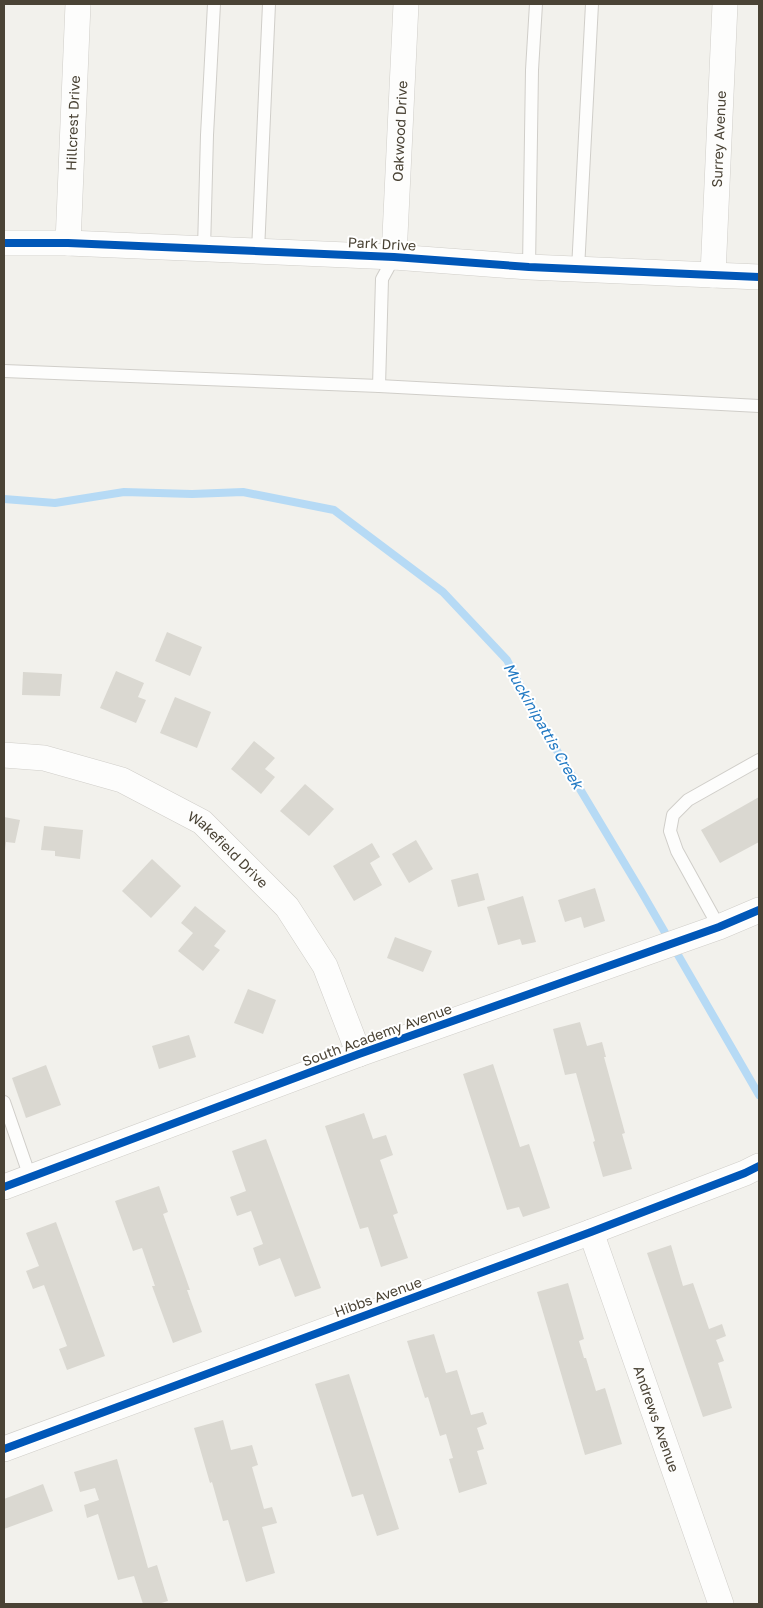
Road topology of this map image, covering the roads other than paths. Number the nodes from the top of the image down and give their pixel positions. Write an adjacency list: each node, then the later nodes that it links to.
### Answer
1 (78, 4): 9 (street, Hillcrest Drive)
2 (214, 4): 10 (lane)
3 (269, 4): 11 (lane)
4 (406, 4): 12 (street, Oakwood Drive)
5 (536, 4): 13 (lane)
6 (592, 4): 14 (lane)
7 (725, 4): 15 (street, Surrey Avenue)
8 (4, 243): 9 (street, Park Drive)
9 (68, 244): 10 (street, Park Drive)
10 (204, 249): 11 (street, Park Drive)
11 (258, 251): 12 (street, Park Drive)
12 (394, 257): 13 (street, Park Drive); 18 (lane)
13 (529, 267): 14 (street, Park Drive)
14 (578, 269): 15 (street, Park Drive)
15 (713, 274): 16 (street, Park Drive)
16 (759, 277)
17 (4, 371): 18 (lane)
18 (379, 386): 19 (lane)
19 (759, 406)
20 (4, 754): 24 (street, Wakefield Drive)
21 (759, 760): 23 (lane)
22 (759, 910): 23 (street, South Academy Avenue)
23 (719, 928): 24 (street, South Academy Avenue)
24 (360, 1054): 27 (street, South Academy Avenue)
25 (4, 1102): 27 (lane)
26 (759, 1166): 29 (street, Hibbs Avenue)
27 (30, 1177): 28 (street, South Academy Avenue)
28 (4, 1187)
29 (592, 1232): 30 (street, Hibbs Avenue); 31 (street, Andrews Avenue)
30 (4, 1449)
31 (721, 1604)

